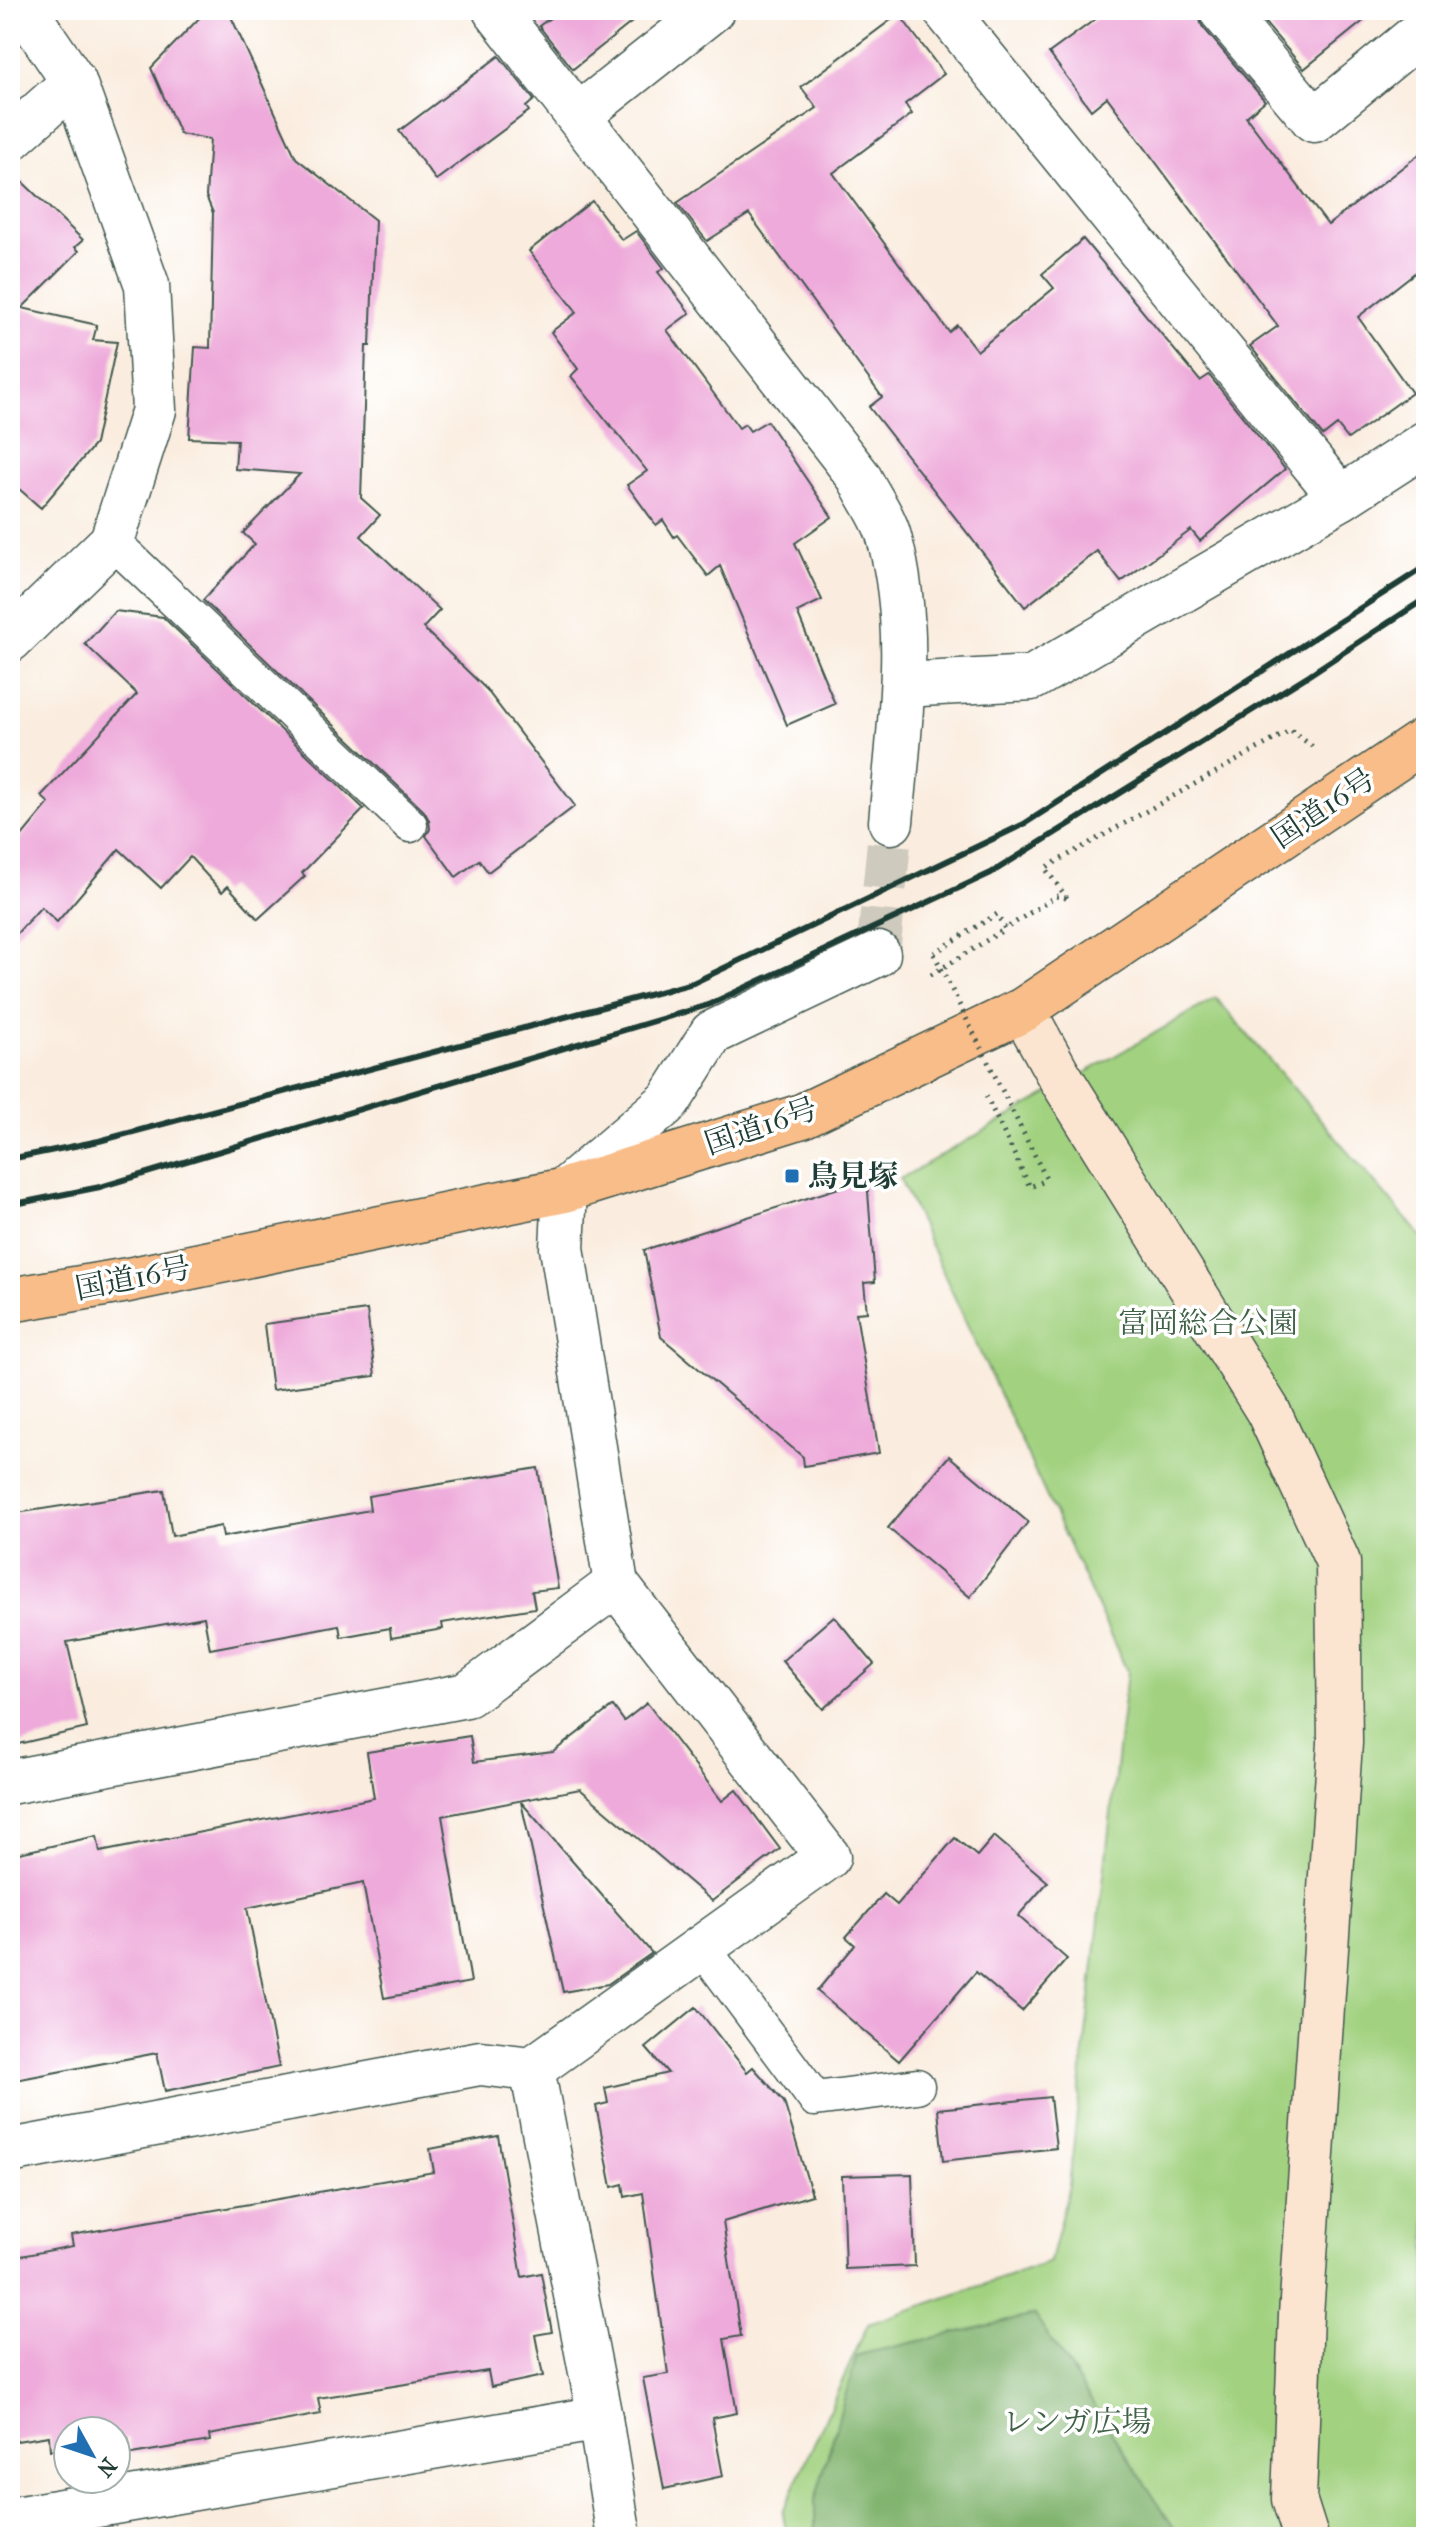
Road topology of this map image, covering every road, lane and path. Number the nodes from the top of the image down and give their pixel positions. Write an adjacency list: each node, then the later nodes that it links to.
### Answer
1 (25, 10): 7 (street)
2 (495, 10): 8 (street)
3 (712, 10): 8 (street)
4 (945, 10): 11 (street)
5 (1221, 10): 6 (street)
6 (1426, 28)
7 (74, 82): 9 (street); 12 (street)
8 (578, 116): 14 (street)
9 (10, 139)
10 (1426, 443): 11 (street)
11 (1341, 498): 14 (street)
12 (112, 541): 13 (street); 18 (lane)
13 (10, 640)
14 (903, 685): 17 (street)
15 (1426, 739): 22 (highway, 国道16号)
16 (1315, 748): 19 (path)
17 (891, 822)
18 (410, 825)
19 (1005, 929): 21 (path); 23 (path, bridge)
20 (878, 954): 24 (street)
21 (918, 982)
22 (1023, 1010): 24 (highway, 国道16号); 35 (street)
23 (986, 1096)
24 (565, 1190): 25 (highway, 国道16号); 26 (street)
25 (10, 1300)
26 (616, 1584): 27 (street); 28 (street)
27 (10, 1782)
28 (702, 1947): 29 (street); 30 (lane)
29 (532, 2069): 31 (street); 32 (street)
30 (917, 2086)
31 (10, 2151)
32 (600, 2418): 33 (street); 34 (street)
33 (10, 2520)
34 (619, 2537)
35 (1306, 2537)

